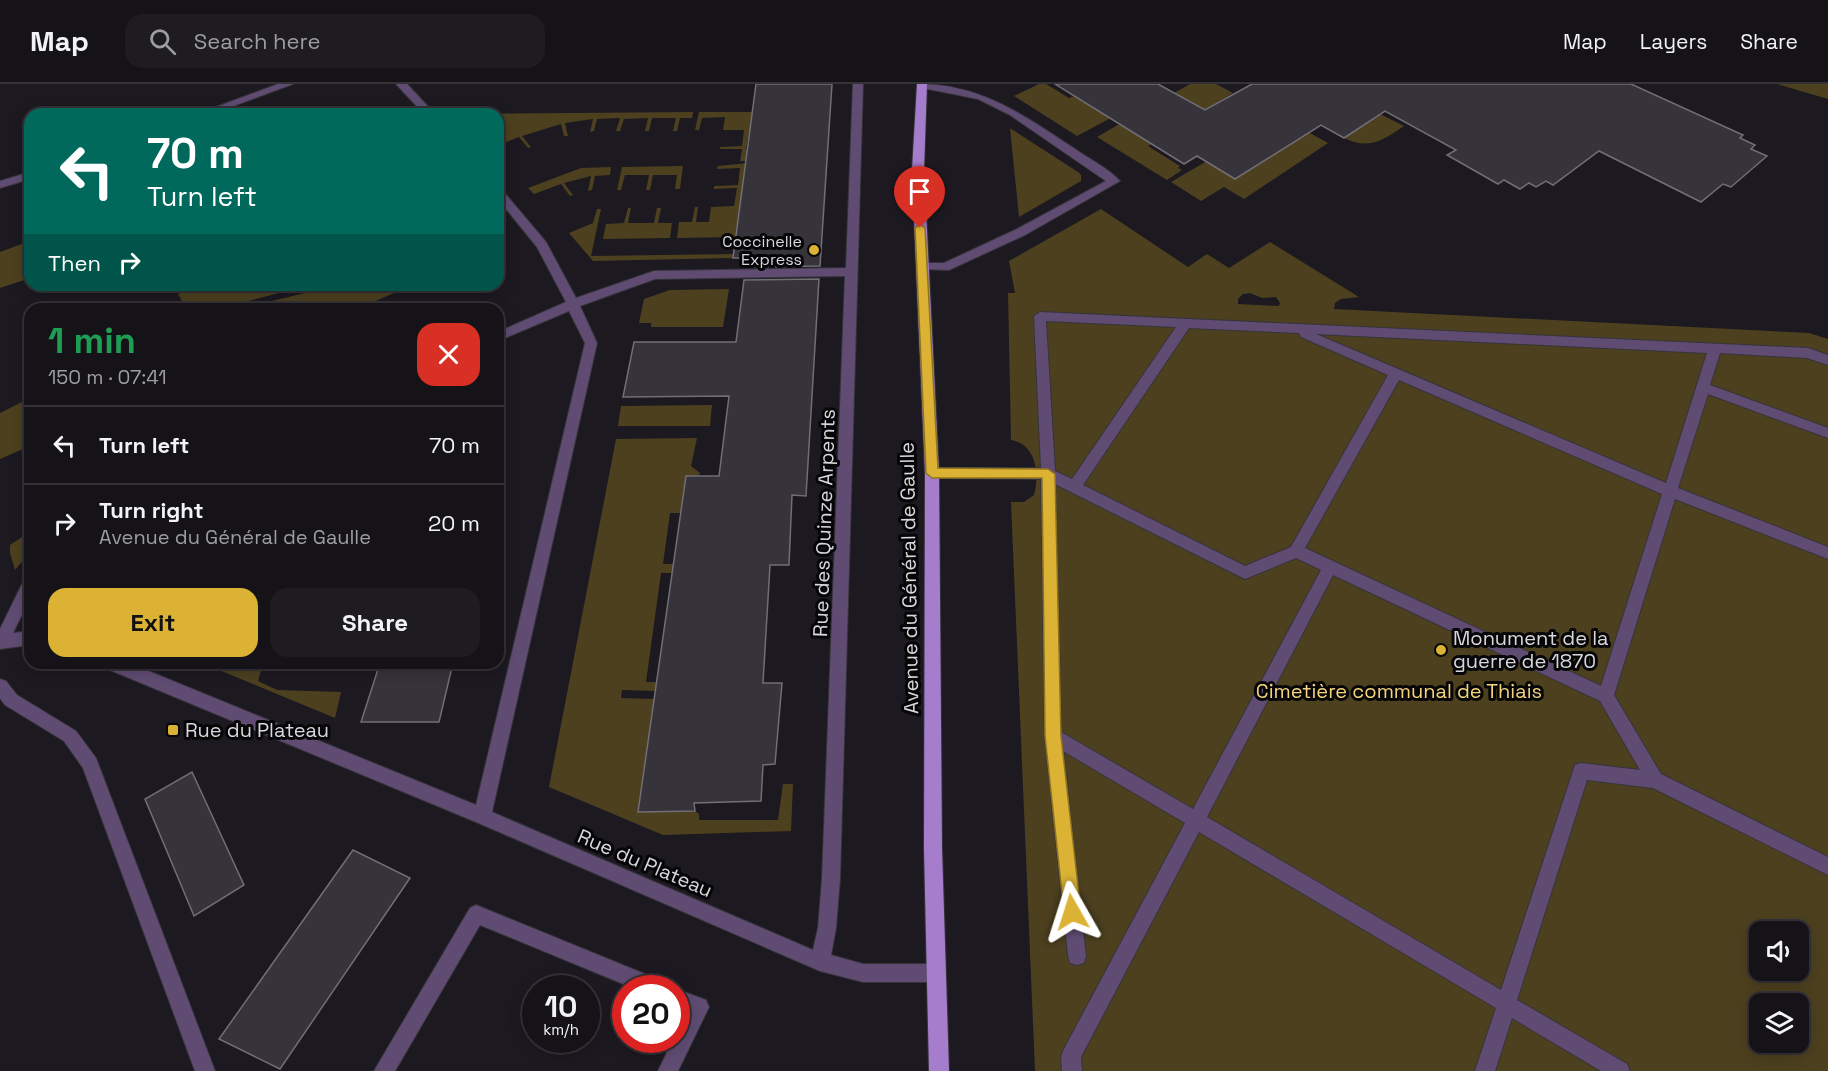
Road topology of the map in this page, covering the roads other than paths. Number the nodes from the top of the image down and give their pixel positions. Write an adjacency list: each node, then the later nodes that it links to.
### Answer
1 (288, 84): 5 (street)
2 (400, 84): 6 (street)
3 (858, 84): 11 (street, Rue des Quinze Arpents)
4 (921, 84): 10 (main road, Avenue du Général de Gaulle); 10 (street)
5 (219, 108)
6 (424, 108)
7 (24, 177): 8 (street)
8 (0, 185)
9 (504, 199): 12 (street)
10 (921, 266): 21 (main road, Avenue du Général de Gaulle)
11 (852, 272): 12 (street); 40 (street, Rue des Quinze Arpents)
12 (573, 304): 15 (street); 36 (street)
13 (1185, 324): 14 (street); 22 (street); 23 (street)
14 (1295, 330): 16 (street); 18 (street)
15 (504, 334)
16 (1715, 349): 17 (street); 19 (street)
17 (1828, 360)
18 (1396, 373): 24 (street); 25 (street)
19 (1703, 387): 20 (street); 24 (street)
20 (1828, 433)
21 (932, 473): 22 (street); 41 (main road, Avenue du Général de Gaulle)
22 (1048, 474): 23 (street); 34 (street)
23 (1074, 487): 25 (street)
24 (1670, 491): 26 (street); 33 (street)
25 (1296, 550): 27 (street)
26 (1828, 553)
27 (1330, 567): 33 (street); 37 (street)
28 (24, 594): 30 (street)
29 (24, 639): 30 (street)
30 (1, 641)
31 (126, 669): 36 (street, Rue du Plateau)
32 (0, 687): 47 (street)
33 (1606, 696): 35 (street)
34 (1053, 736): 37 (street); 39 (street)
35 (1655, 780): 38 (street); 43 (street)
36 (482, 816): 40 (street, Rue du Plateau)
37 (1197, 821): 43 (street); 51 (street)
38 (1828, 866)
39 (1077, 956)
40 (819, 962): 41 (street, Rue du Plateau)
41 (936, 973): 50 (main road, Avenue du Général de Gaulle)
42 (624, 975): 48 (street)
43 (1507, 1002): 52 (street); 53 (street)
44 (690, 1003): 45 (street)
45 (690, 1026)
46 (677, 1053): 49 (street)
47 (205, 1071)
48 (384, 1071)
49 (668, 1071)
50 (939, 1071)
51 (1072, 1071)
52 (1485, 1071)
53 (1620, 1071)

